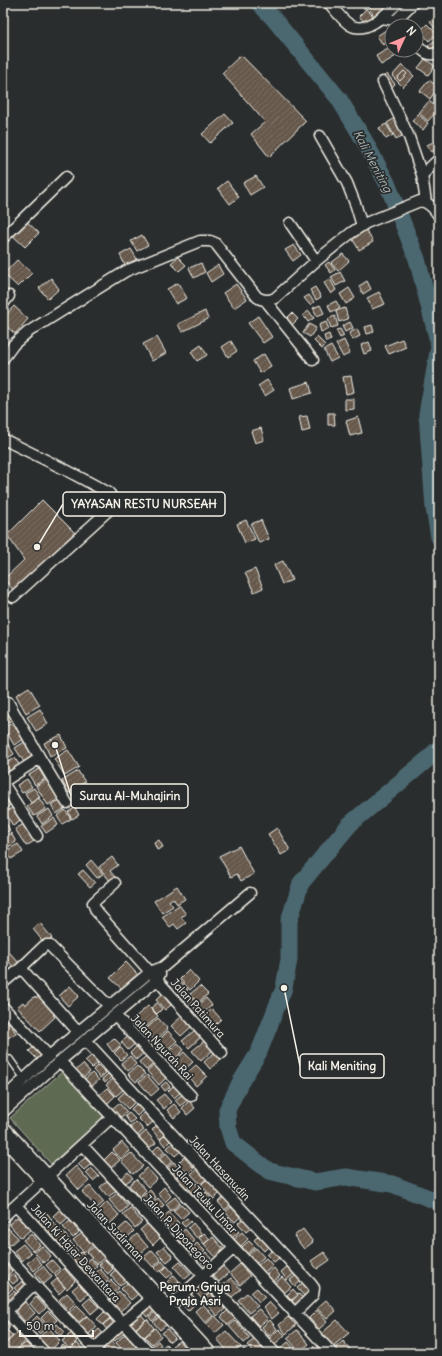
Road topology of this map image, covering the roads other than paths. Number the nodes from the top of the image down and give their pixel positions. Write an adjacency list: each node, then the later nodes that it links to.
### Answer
1 (329, 3): 4 (street)
2 (398, 3): 4 (street)
3 (413, 3): 6 (street)
4 (384, 15): 5 (street)
5 (390, 18)
6 (402, 18)
7 (424, 51): 8 (street)
8 (439, 52)
9 (383, 82): 12 (street)
10 (320, 136): 17 (street)
11 (439, 159): 12 (street)
12 (422, 175): 14 (street)
13 (66, 177): 18 (street)
14 (422, 202): 15 (street); 17 (street)
15 (439, 216)
16 (290, 223): 19 (street)
17 (364, 225): 19 (street)
18 (3, 238)
19 (316, 261): 20 (street)
20 (265, 300): 21 (street); 22 (street)
21 (3, 358)
22 (313, 360)
23 (3, 439): 24 (street)
24 (13, 597)
25 (8, 702): 26 (street)
26 (40, 758): 27 (street); 28 (street)
27 (3, 782): 29 (street)
28 (67, 803)
29 (37, 836)
30 (115, 883): 33 (street, Jalan Patimura)
31 (250, 893): 33 (street)
32 (21, 968): 34 (street, Jalan Ngurah Rai); 36 (street, Jalan Ngurah Rai); 37 (street)
33 (153, 976): 36 (street); 39 (street, Jalan Patimura)
34 (3, 983)
35 (3, 1007): 40 (street)
36 (112, 1010): 37 (street); 38 (street); 44 (street, Jalan Ngurah Rai)
37 (78, 1032): 40 (street)
38 (85, 1040): 42 (street); 60 (street, Jalan Hasanudin)
39 (222, 1053)
40 (49, 1056): 43 (street)
41 (10, 1059): 43 (lane)
42 (60, 1061): 46 (street); 47 (street, Jalan Teuku Umar)
43 (24, 1079): 45 (street)
44 (191, 1096)
45 (3, 1099)
46 (3, 1112)
47 (112, 1117): 50 (street); 54 (street, Jalan Teuku Umar)
48 (3, 1126): 51 (street, Jalan Sudirman)
49 (3, 1139): 51 (street)
50 (82, 1145): 51 (street); 56 (street, Jalan P. Diponegoro)
51 (46, 1178): 52 (street); 58 (street); 59 (street, Jalan Sudirman)
52 (16, 1205): 53 (street); 61 (street, Jalan Ki Hajar Dewantara)
53 (3, 1217)
54 (234, 1248): 56 (street); 60 (street, Jalan Teuku Umar)
55 (3, 1251): 57 (street)
56 (203, 1276): 59 (street); 67 (street, Jalan P. Diponegoro)
57 (34, 1284): 62 (street); 63 (street)
58 (151, 1299): 61 (street); 65 (street)
59 (169, 1307): 66 (street, Jalan Sudirman)
60 (294, 1314): 68 (street, Jalan Teuku Umar)
61 (123, 1322): 62 (street); 64 (street, Jalan Ki Hajar Dewantara)
62 (94, 1352)
63 (45, 1353)
64 (150, 1353)
65 (200, 1353)
66 (211, 1353)
67 (275, 1353)
68 (332, 1353)

